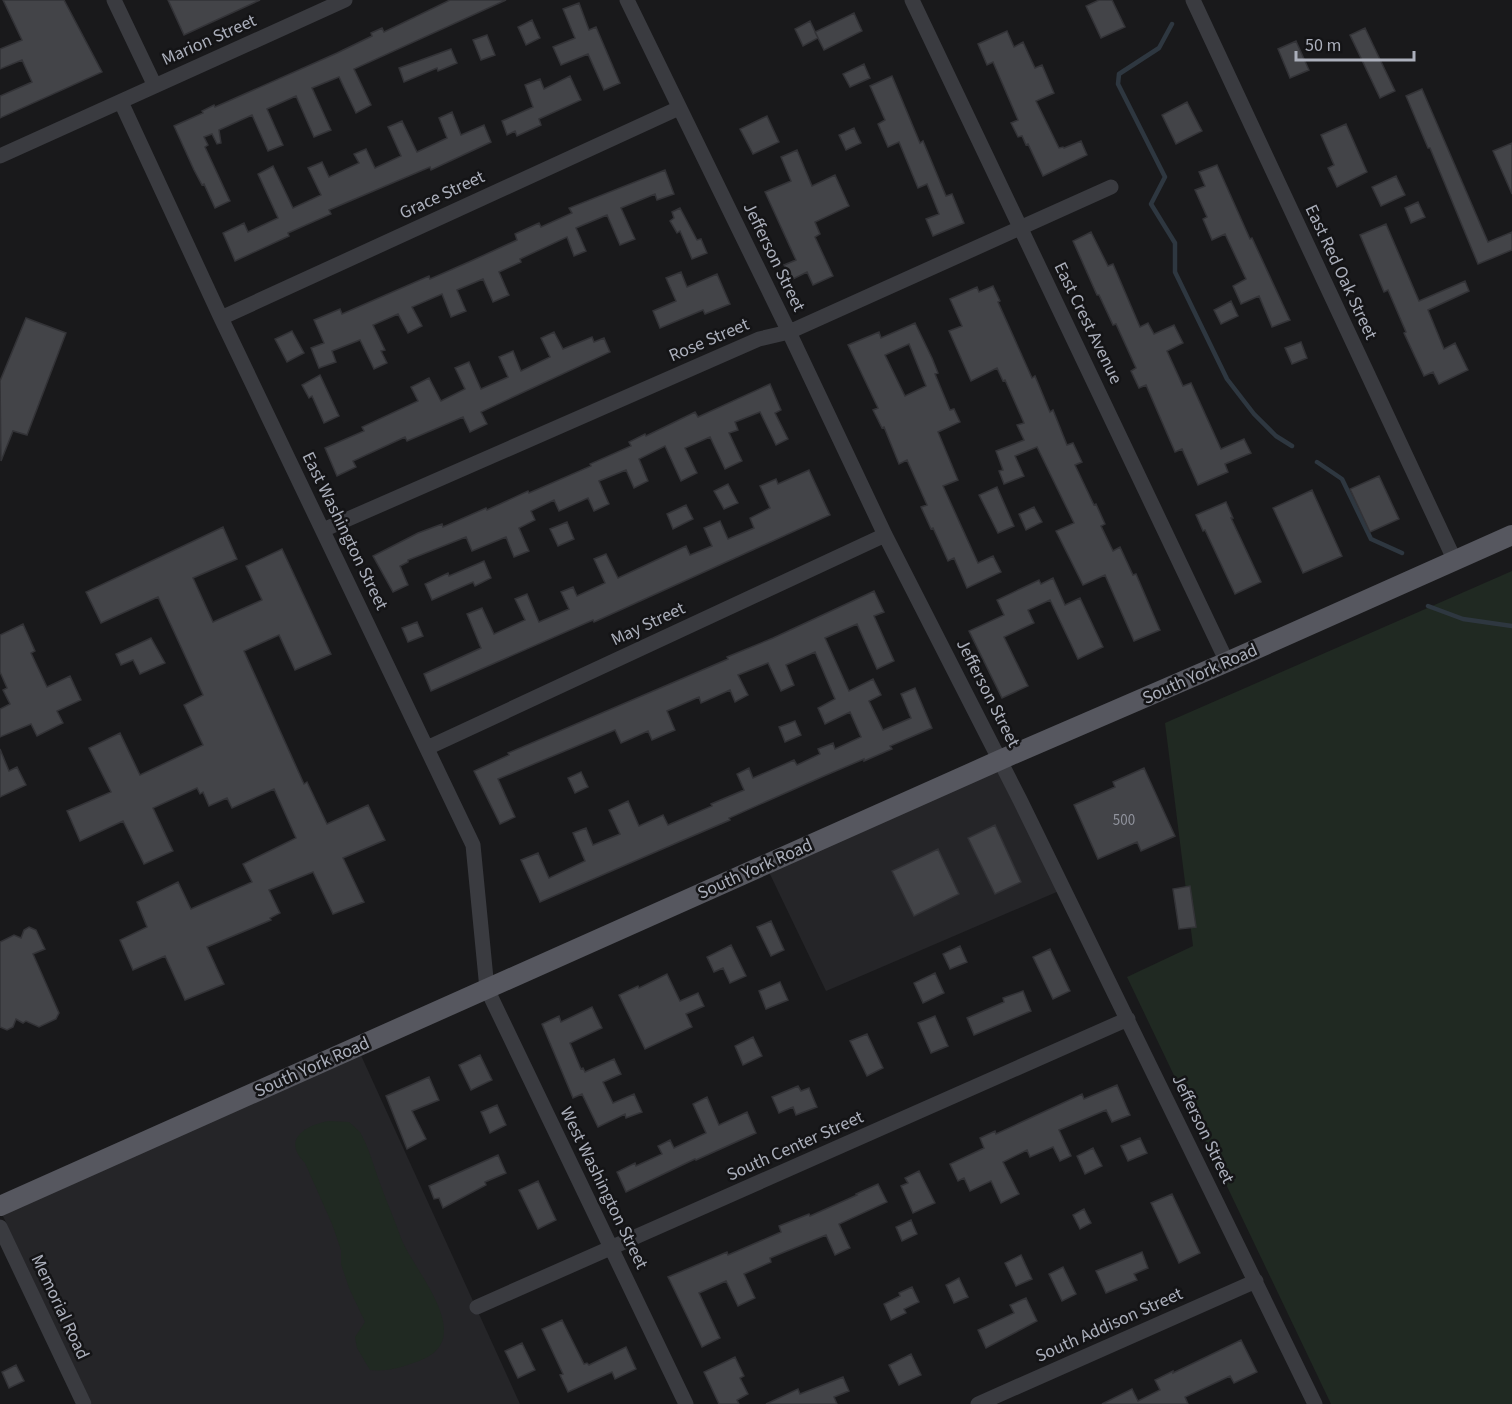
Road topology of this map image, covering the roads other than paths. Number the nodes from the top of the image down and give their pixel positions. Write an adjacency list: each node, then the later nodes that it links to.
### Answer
1 (114, 0): 6 (street)
2 (345, 0): 6 (street, Marion Street)
3 (627, 0): 8 (street, Jefferson Street)
4 (912, 0): 11 (street, East Crest Avenue)
5 (1193, 0): 17 (street, East Red Oak Street)
6 (155, 86): 7 (street, Marion Street)
7 (121, 102): 9 (street); 12 (street, East Washington Street)
8 (679, 108): 12 (street, Grace Street); 13 (street, Jefferson Street)
9 (0, 156)
10 (1111, 187): 11 (street, Rose Street)
11 (1020, 228): 13 (street, Rose Street); 18 (street, East Crest Avenue)
12 (221, 318): 14 (street, East Washington Street)
13 (789, 332): 14 (street, Rose Street); 15 (street, Jefferson Street)
14 (323, 530): 19 (street, East Washington Street)
15 (885, 535): 19 (street, May Street); 20 (street, Jefferson Street)
16 (1512, 535): 17 (main road, South York Road)
17 (1455, 561): 18 (main road, South York Road)
18 (1227, 662): 20 (main road, South York Road)
19 (427, 748): 21 (street, East Washington Street)
20 (1000, 760): 21 (main road, South York Road); 22 (street, Jefferson Street)
21 (487, 989): 23 (main road, South York Road); 25 (street, West Washington Street)
22 (1128, 1019): 25 (street, South Center Street); 26 (street, Jefferson Street)
23 (0, 1206)
24 (0, 1227): 28 (street, Memorial Road)
25 (612, 1248): 27 (street, South Center Street); 29 (street, West Washington Street)
26 (1256, 1281): 30 (street, South Addison Street); 31 (street, Jefferson Street)
27 (477, 1308)
28 (84, 1404)
29 (686, 1404)
30 (978, 1404)
31 (1315, 1404)

